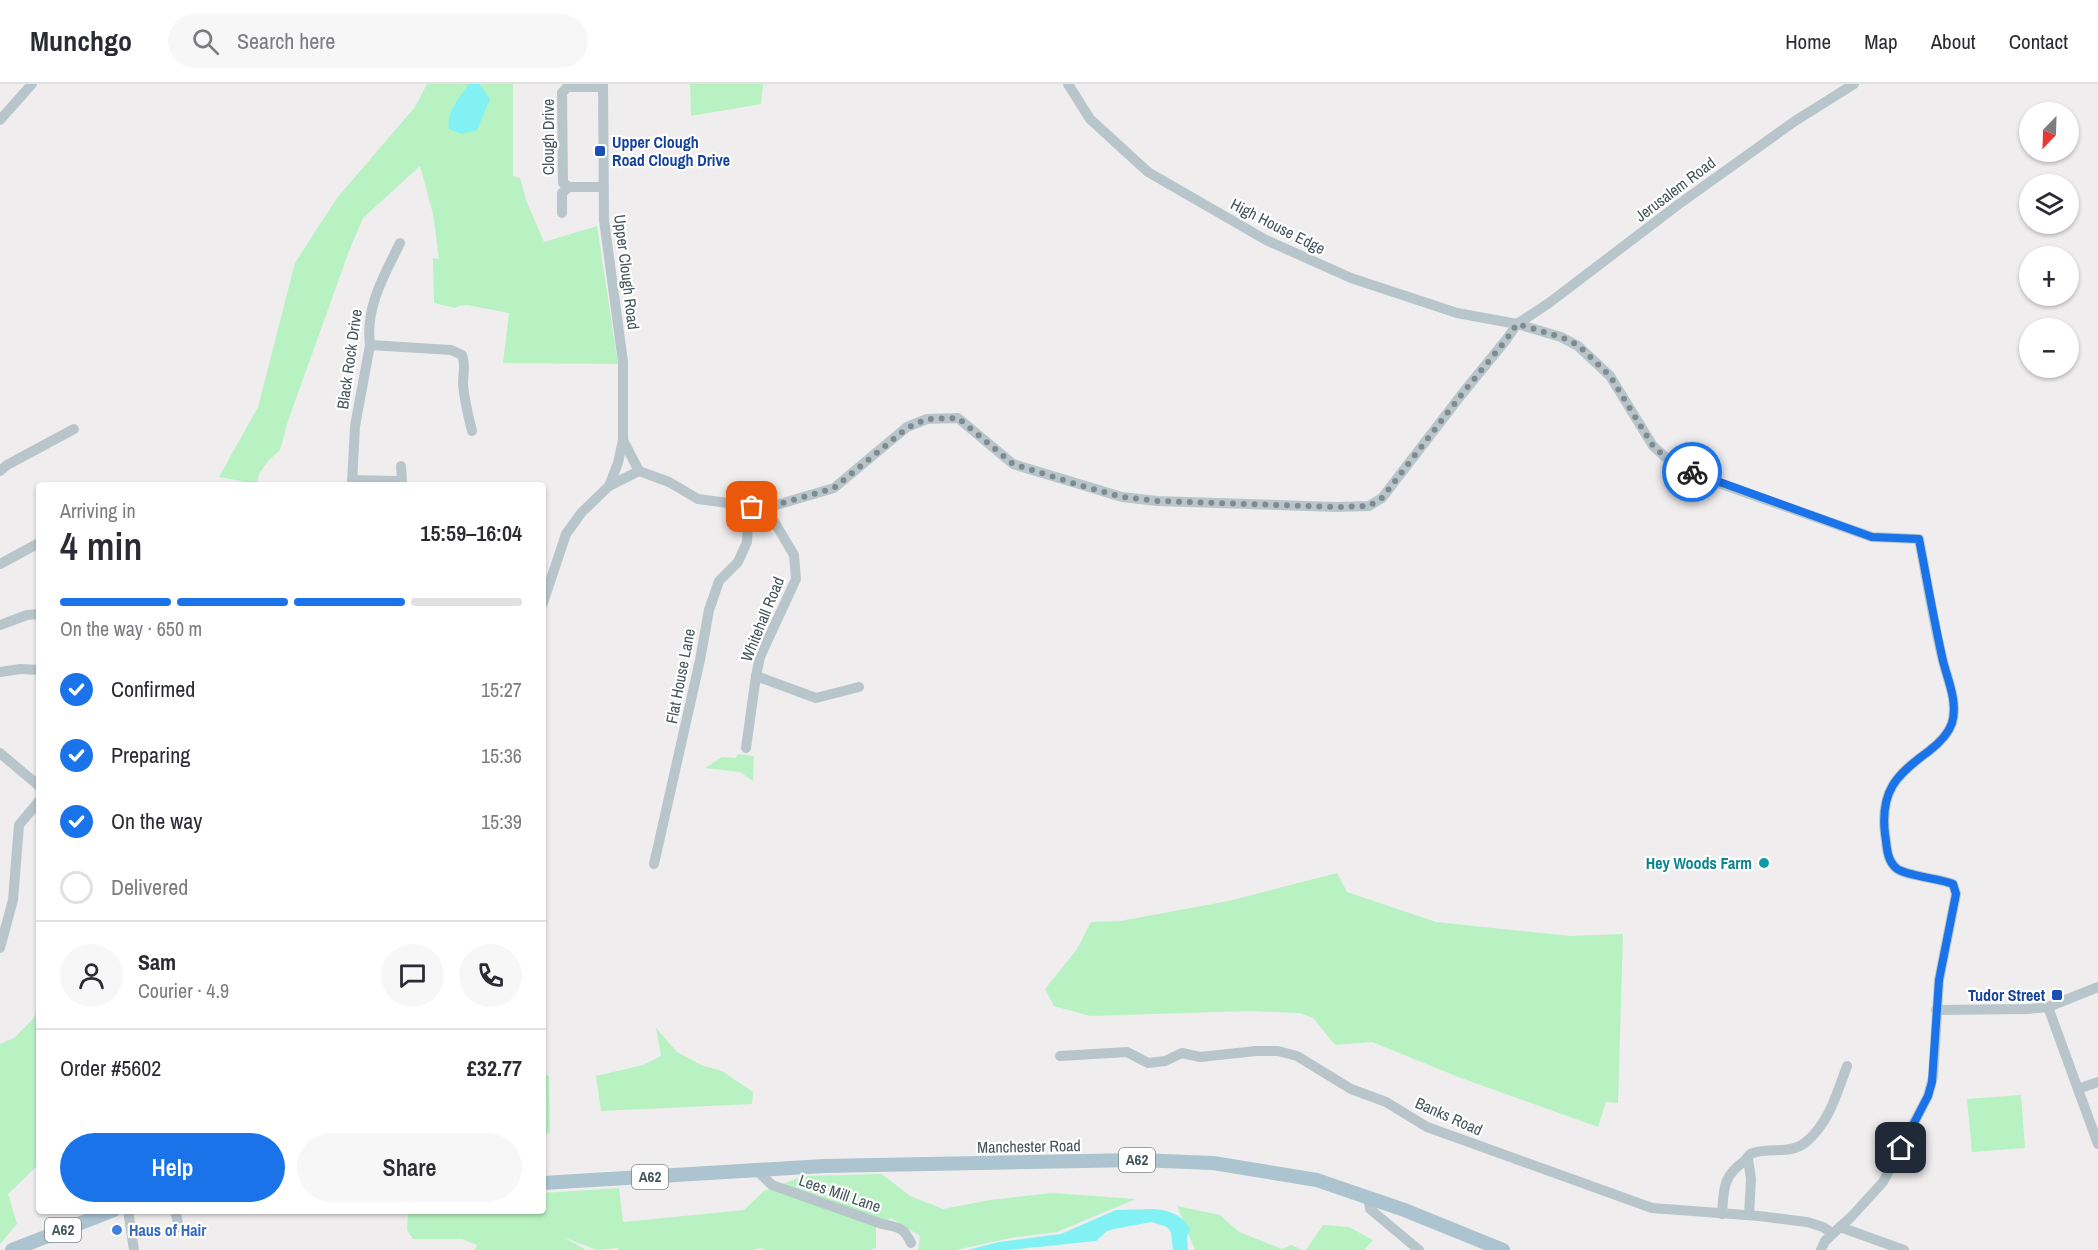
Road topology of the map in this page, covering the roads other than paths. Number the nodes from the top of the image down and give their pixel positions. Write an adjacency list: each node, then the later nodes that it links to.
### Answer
1 (32, 84): 5 (street)
2 (1068, 84): 10 (street, High House Edge)
3 (1854, 84): 10 (street, Jerusalem Road)
4 (603, 86): 6 (street, Clough Drive); 7 (street, Upper Clough Road)
5 (2, 114)
6 (569, 187): 7 (street, Clough Drive); 8 (street)
7 (603, 187): 14 (street, Upper Clough Road)
8 (562, 213)
9 (399, 243): 11 (street, Black Rock Drive)
10 (1517, 324): 23 (street); 41 (street, High House Edge)
11 (370, 345): 13 (street); 18 (street, Black Rock Drive)
12 (74, 429): 16 (street)
13 (472, 430)
14 (623, 440): 17 (street); 21 (street, Upper Clough Road)
15 (401, 466): 20 (street)
16 (0, 471)
17 (639, 471): 21 (street); 22 (street)
18 (352, 482): 19 (street)
19 (399, 482)
20 (402, 482)
21 (609, 486): 26 (street)
22 (738, 506): 23 (street); 37 (street, Flat House Lane)
23 (766, 508): 31 (street, Whitehall Road)
24 (36, 545): 25 (street)
25 (0, 564)
26 (546, 594)
27 (36, 614): 28 (street)
28 (0, 625)
29 (36, 670): 30 (street)
30 (0, 672)
31 (756, 676): 32 (street); 33 (street, Whitehall Road)
32 (859, 687)
33 (746, 748)
34 (0, 753): 35 (street)
35 (36, 783)
36 (36, 805): 38 (street)
37 (654, 864)
38 (0, 948)
39 (2098, 987): 40 (street)
40 (2048, 1007): 41 (street); 45 (street)
41 (1936, 1010): 57 (street)
42 (1060, 1056): 54 (street, Banks Road)
43 (1847, 1066): 47 (street)
44 (2098, 1082): 45 (street)
45 (2078, 1089): 46 (street)
46 (2098, 1144)
47 (1748, 1159): 54 (street); 55 (street)
48 (756, 1170): 49 (main road, Manchester Road / A62); 50 (main road, Manchester Road / A62); 58 (street, Lees Mill Lane)
49 (546, 1183)
50 (1368, 1197): 61 (street); 62 (main road, Manchester Road / A62)
51 (104, 1214): 59 (main road, A62)
52 (129, 1214): 60 (street)
53 (176, 1214): 56 (street)
54 (1722, 1214): 55 (street, Banks Road)
55 (1749, 1215): 57 (street, Banks Road)
56 (179, 1227)
57 (1836, 1230): 63 (street); 64 (street, Banks Road)
58 (911, 1243)
59 (12, 1250)
60 (134, 1250)
61 (1419, 1250)
62 (1503, 1250)
63 (1821, 1250)
64 (1904, 1250)

